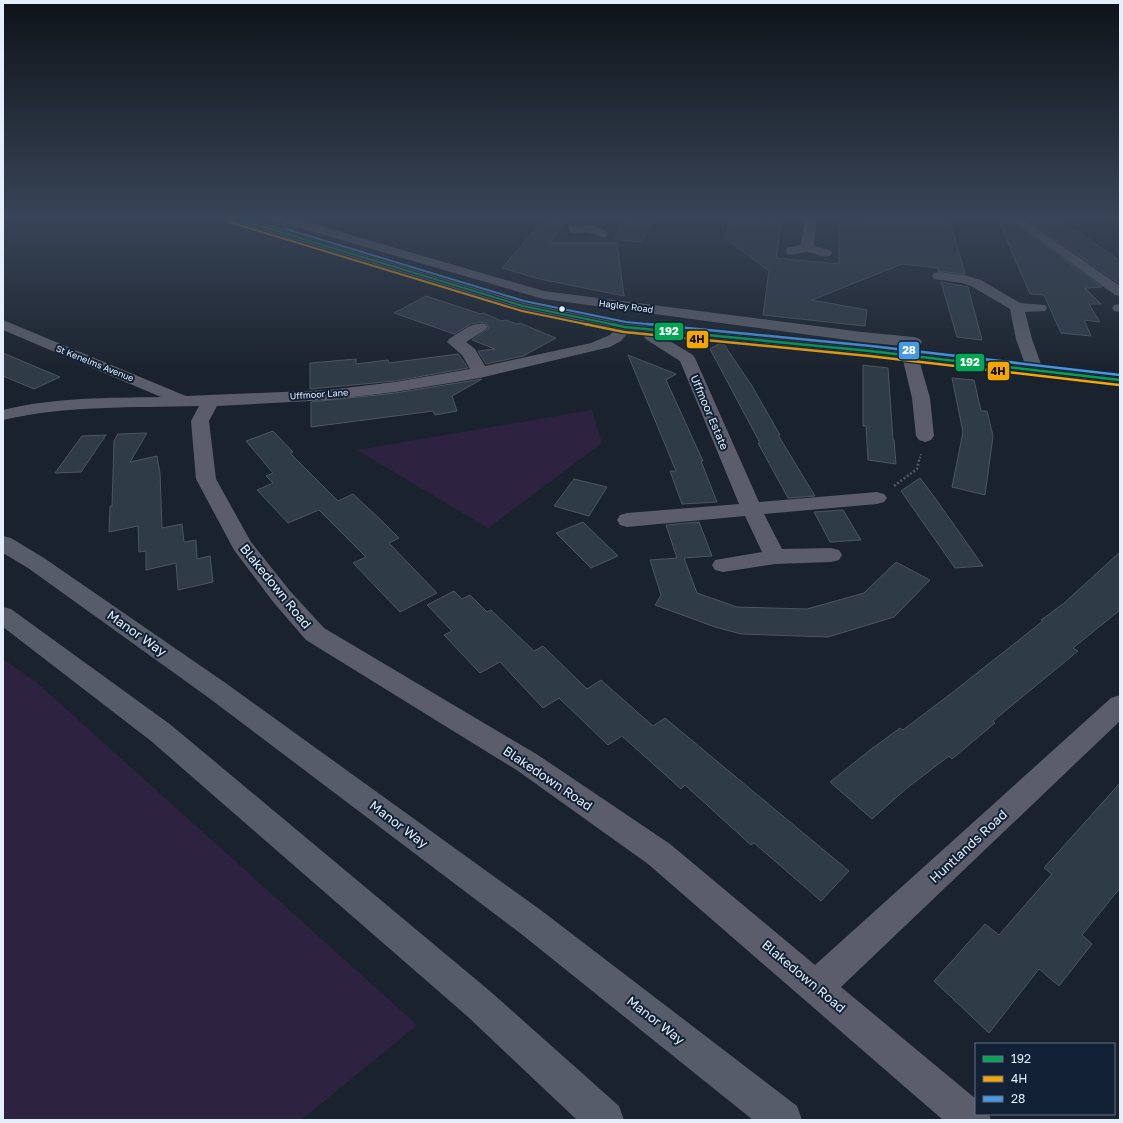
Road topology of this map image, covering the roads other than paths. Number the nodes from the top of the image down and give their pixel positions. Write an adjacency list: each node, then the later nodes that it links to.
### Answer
1 (402, 269): 10 (main road, Hagley Road)
2 (455, 269): 12 (street, Hagley Road)
3 (1088, 269): 5 (street)
4 (940, 276): 6 (street)
5 (1120, 292)
6 (1017, 307): 7 (street); 15 (street)
7 (1040, 308)
8 (3, 325): 18 (street, St Kenelms Avenue)
9 (480, 327): 16 (street)
10 (624, 327): 11 (main road, Hagley Road); 16 (street, Uffmoor Lane)
11 (654, 331): 14 (main road, Hagley Road); 22 (street, Uffmoor Estate)
12 (862, 337): 13 (street, Hagley Road); 14 (street)
13 (912, 349): 14 (main road, Hagley Road); 15 (main road, Hagley Road); 20 (street)
14 (870, 351)
15 (1035, 370): 17 (main road, Hagley Road)
16 (480, 373): 18 (street, Uffmoor Lane)
17 (1120, 380)
18 (199, 401): 19 (street, Uffmoor Lane); 30 (street, Blakedown Road)
19 (3, 415)
20 (925, 436)
21 (877, 498): 22 (street)
22 (752, 510): 23 (street); 26 (street, Uffmoor Estate)
23 (627, 520)
24 (3, 543): 32 (highway, Manor Way)
25 (831, 555): 26 (street)
26 (775, 557): 27 (street)
27 (723, 565)
28 (3, 615): 31 (highway)
29 (1120, 705): 30 (street, Huntlands Road)
30 (817, 986): 33 (street, Blakedown Road)
31 (605, 1120)
32 (783, 1120)
33 (972, 1120)

